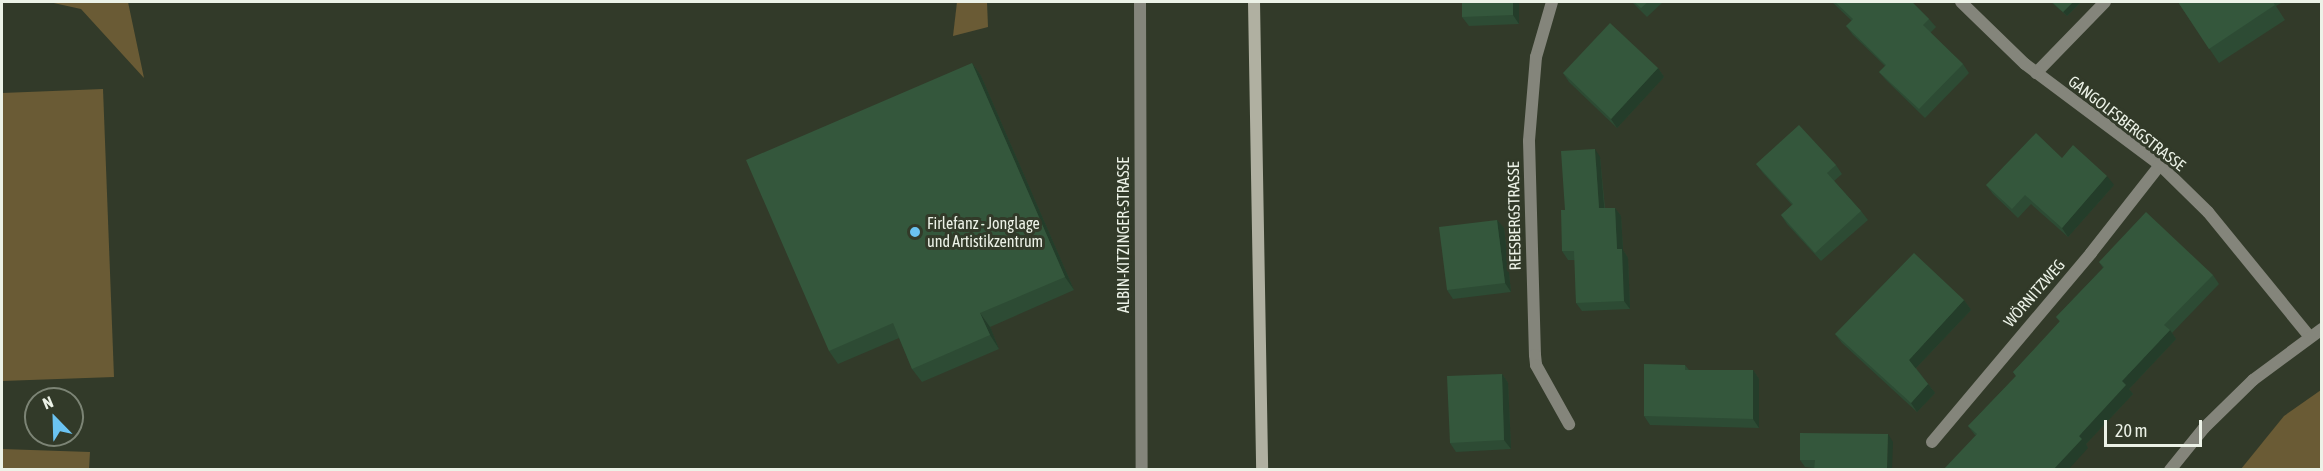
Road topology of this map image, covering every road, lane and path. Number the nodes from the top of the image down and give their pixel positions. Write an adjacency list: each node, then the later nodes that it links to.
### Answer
1 (1140, 2): 12 (street, ALBIN-KITZINGER-STRASSE)
2 (1254, 2): 13 (main road)
3 (1552, 2): 10 (street, REESBERGSTRASSE)
4 (1961, 2): 6 (street, GANGOLFSBERGSTRASSE)
5 (2105, 2): 6 (street)
6 (2036, 74): 7 (street, GANGOLFSBERGSTRASSE)
7 (2160, 165): 9 (street, GANGOLFSBERGSTRASSE); 11 (street, WÖRNITZWEG)
8 (2322, 329): 9 (street)
9 (2309, 336): 14 (street)
10 (1569, 424)
11 (1932, 442)
12 (1142, 470)
13 (1262, 470)
14 (2170, 470)

